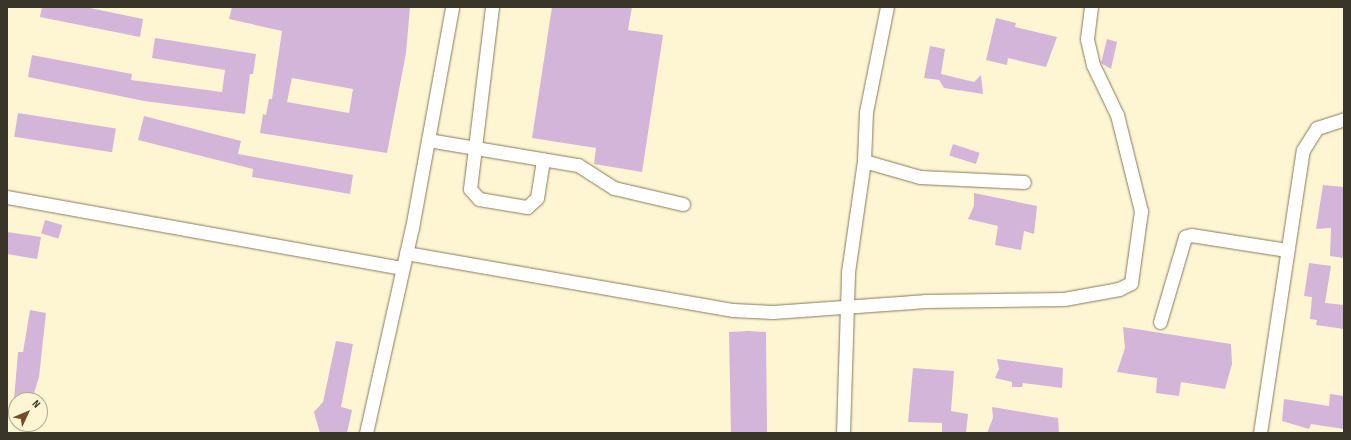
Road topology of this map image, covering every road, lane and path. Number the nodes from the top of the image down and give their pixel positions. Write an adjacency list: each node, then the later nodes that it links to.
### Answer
1 (452, 7): 6 (street)
2 (492, 7): 7 (street)
3 (887, 7): 9 (street)
4 (1091, 7): 16 (street)
5 (1344, 119): 13 (street)
6 (428, 140): 7 (street); 14 (street)
7 (476, 149): 8 (street); 8 (street)
8 (543, 159): 12 (street)
9 (864, 160): 10 (street); 16 (street)
10 (1024, 182)
11 (7, 197): 15 (street)
12 (683, 204)
13 (1286, 250): 17 (street); 20 (street)
14 (406, 253): 15 (street); 16 (street)
15 (402, 268): 18 (street)
16 (847, 305): 19 (street)
17 (1160, 322)
18 (366, 433)
19 (843, 433)
20 (1260, 433)

